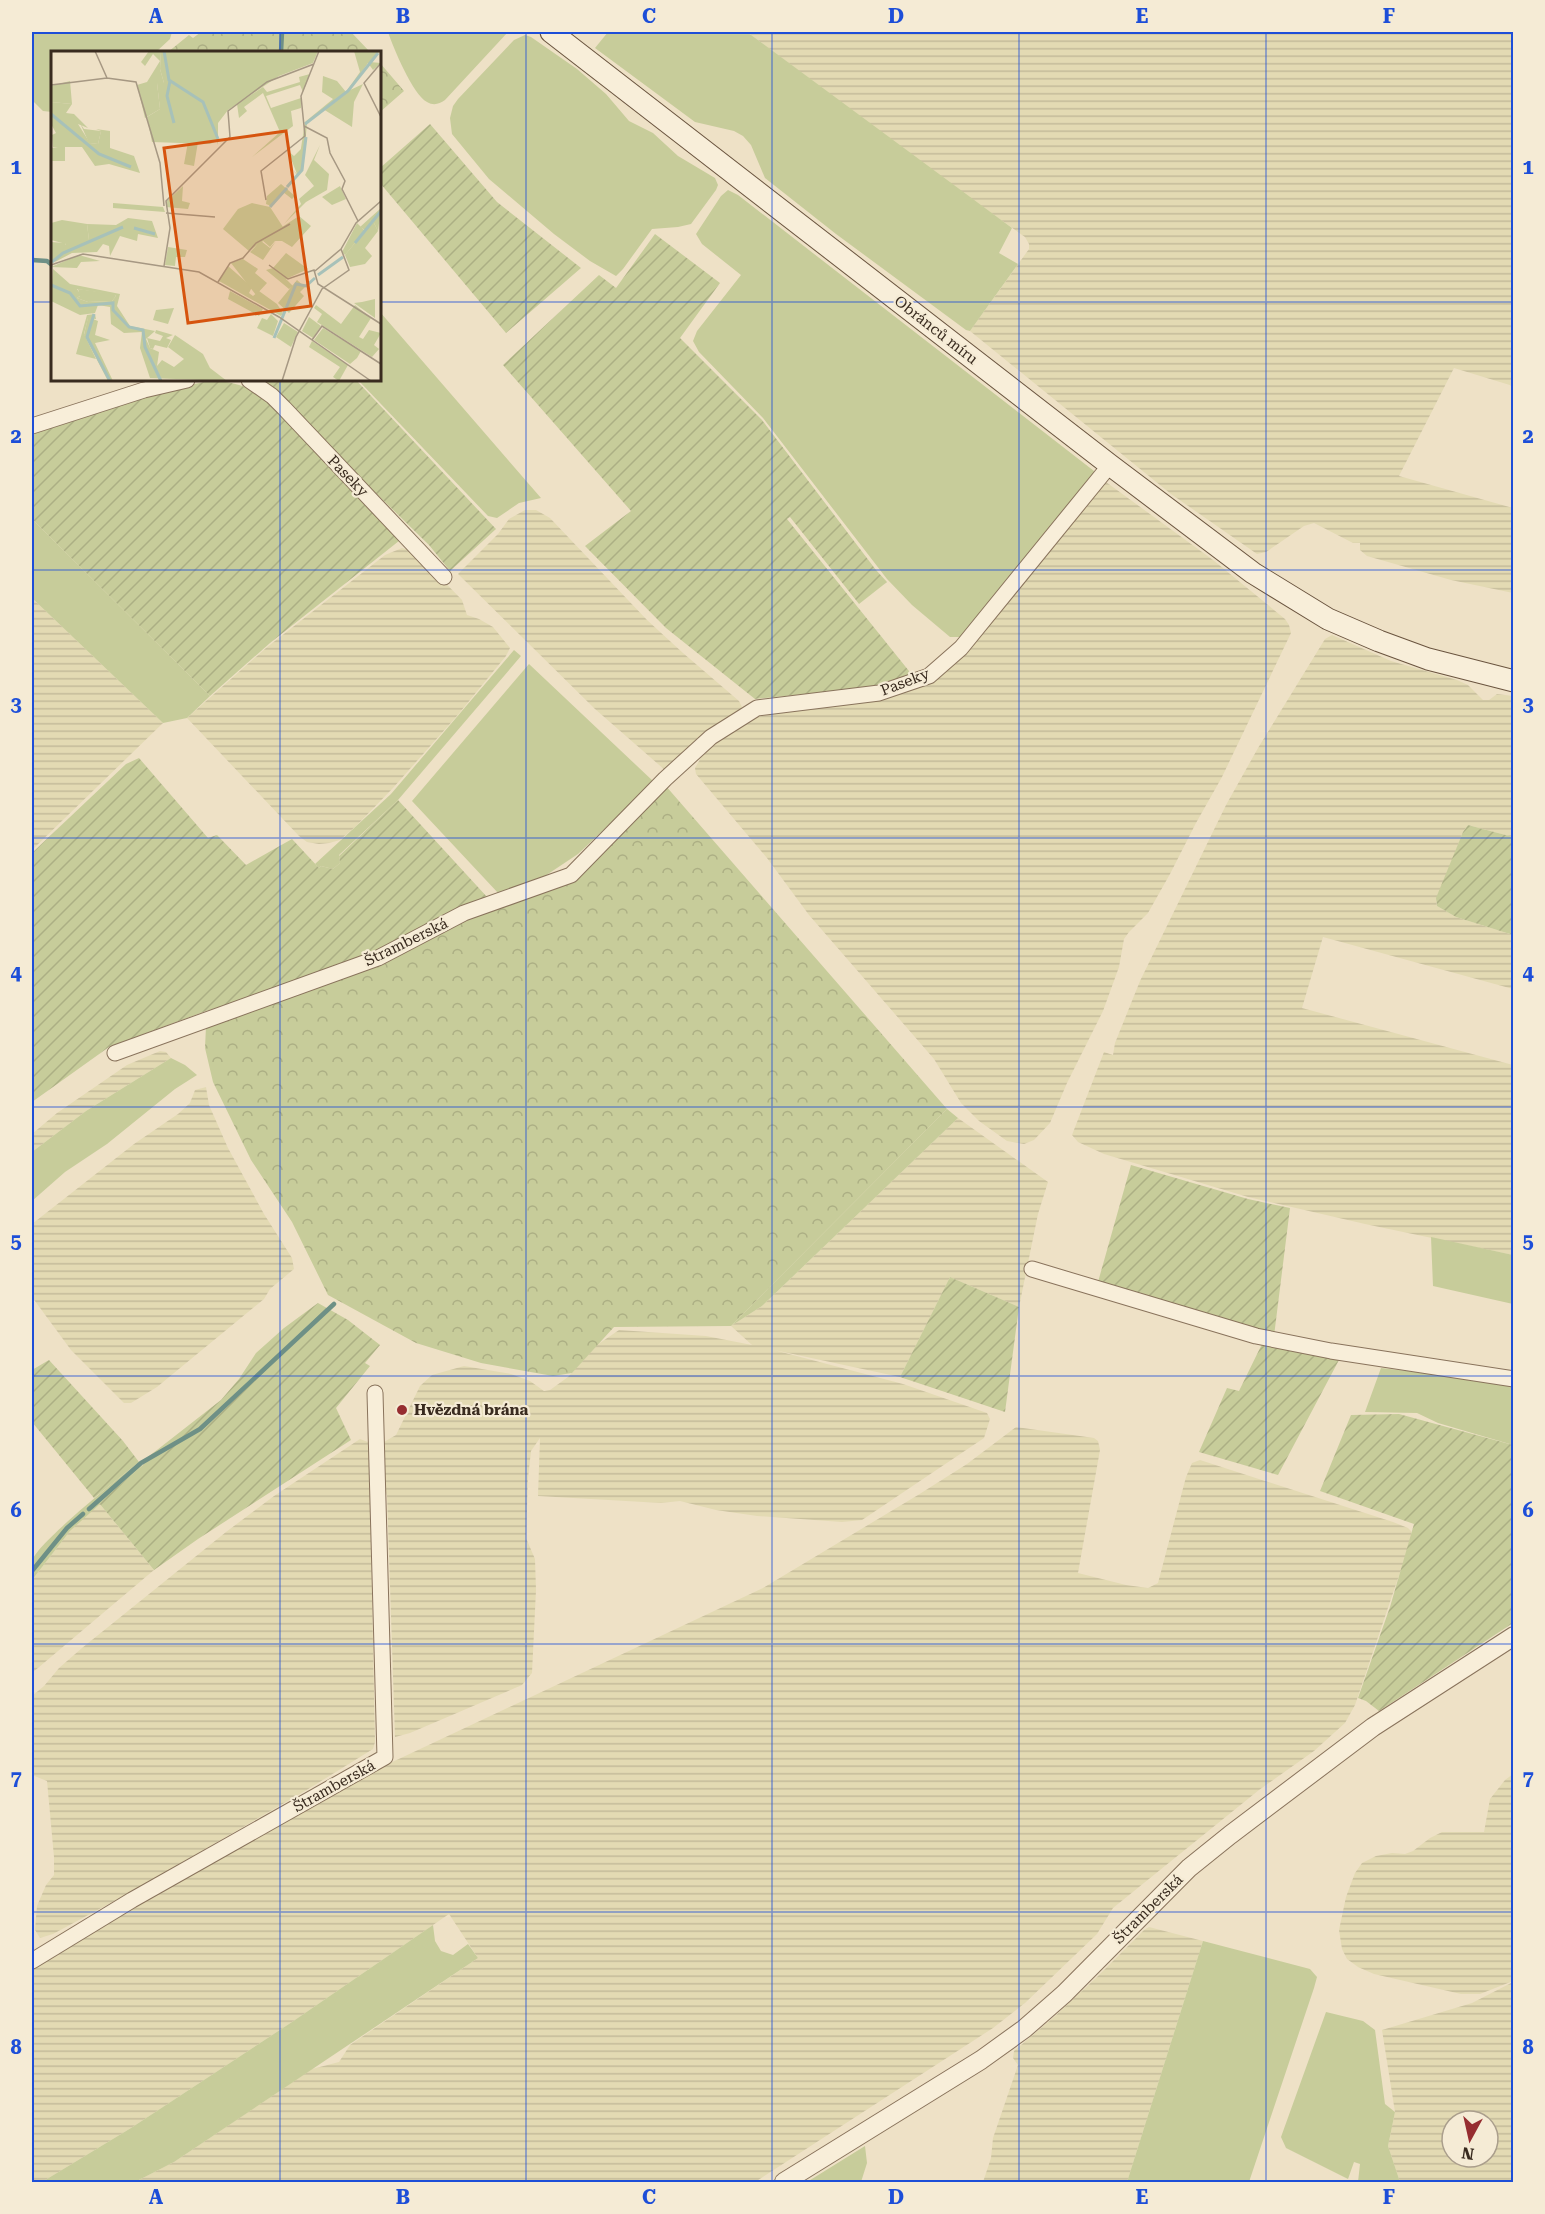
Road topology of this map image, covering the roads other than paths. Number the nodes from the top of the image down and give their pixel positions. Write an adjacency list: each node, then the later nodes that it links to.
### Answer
1 (551, 32): 5 (main road, Obránců míru)
2 (183, 381): 4 (street)
3 (250, 381): 6 (street, Paseky)
4 (32, 426)
5 (1110, 465): 7 (main road, Obránců míru); 8 (street, Paseky)
6 (444, 577)
7 (1514, 681)
8 (665, 779): 9 (street, Štramberská)
9 (114, 1053)
10 (1032, 1269): 11 (street)
11 (1514, 1379)
12 (375, 1393): 14 (street, Štramberská)
13 (1514, 1636): 15 (street, Štramberská)
14 (32, 1961)
15 (784, 2182)

